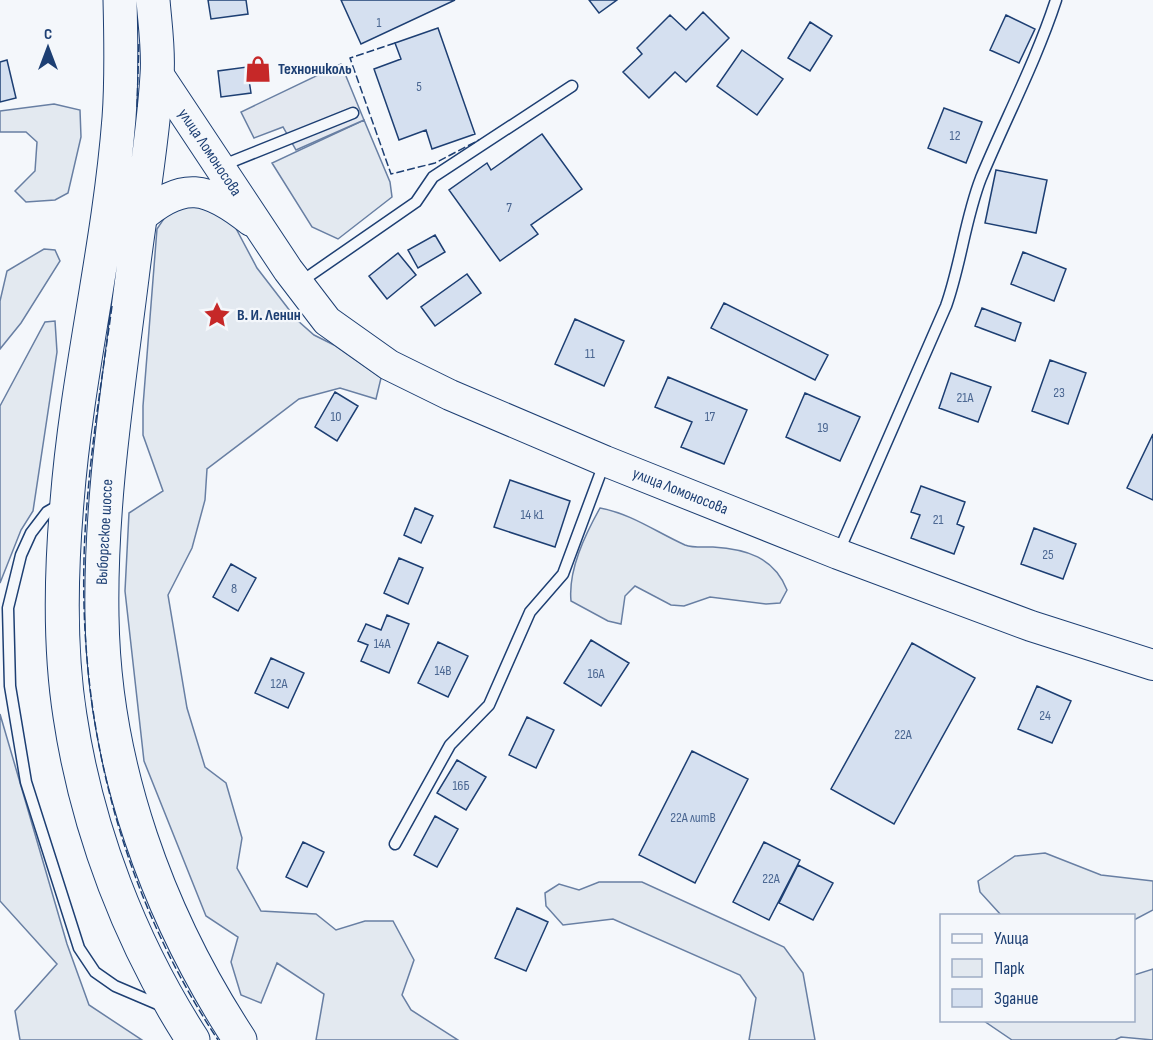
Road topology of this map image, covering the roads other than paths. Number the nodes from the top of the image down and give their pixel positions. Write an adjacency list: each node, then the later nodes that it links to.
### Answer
1 (120, 0): 12 (main road)
2 (153, 0): 4 (main road, Выборгское шоссе)
3 (1056, 0): 13 (lane)
4 (158, 74): 7 (street, улица Ломоносова); 8 (main road, Выборгское шоссе)
5 (572, 86): 10 (lane)
6 (353, 113): 7 (lane)
7 (221, 166): 9 (street, улица Ломоносова)
8 (139, 219): 9 (street, улица Ломоносова); 18 (main road, Выборгское шоссе)
9 (263, 230): 10 (street, улица Ломоносова)
10 (298, 284): 11 (street, улица Ломоносова)
11 (605, 461): 13 (street, улица Ломоносова); 15 (lane)
12 (67, 501): 16 (main road); 16 (lane)
13 (838, 554): 14 (street, улица Ломоносова)
14 (1153, 665)
15 (395, 843)
16 (175, 1012): 17 (main road)
17 (193, 1040)
18 (240, 1040)

